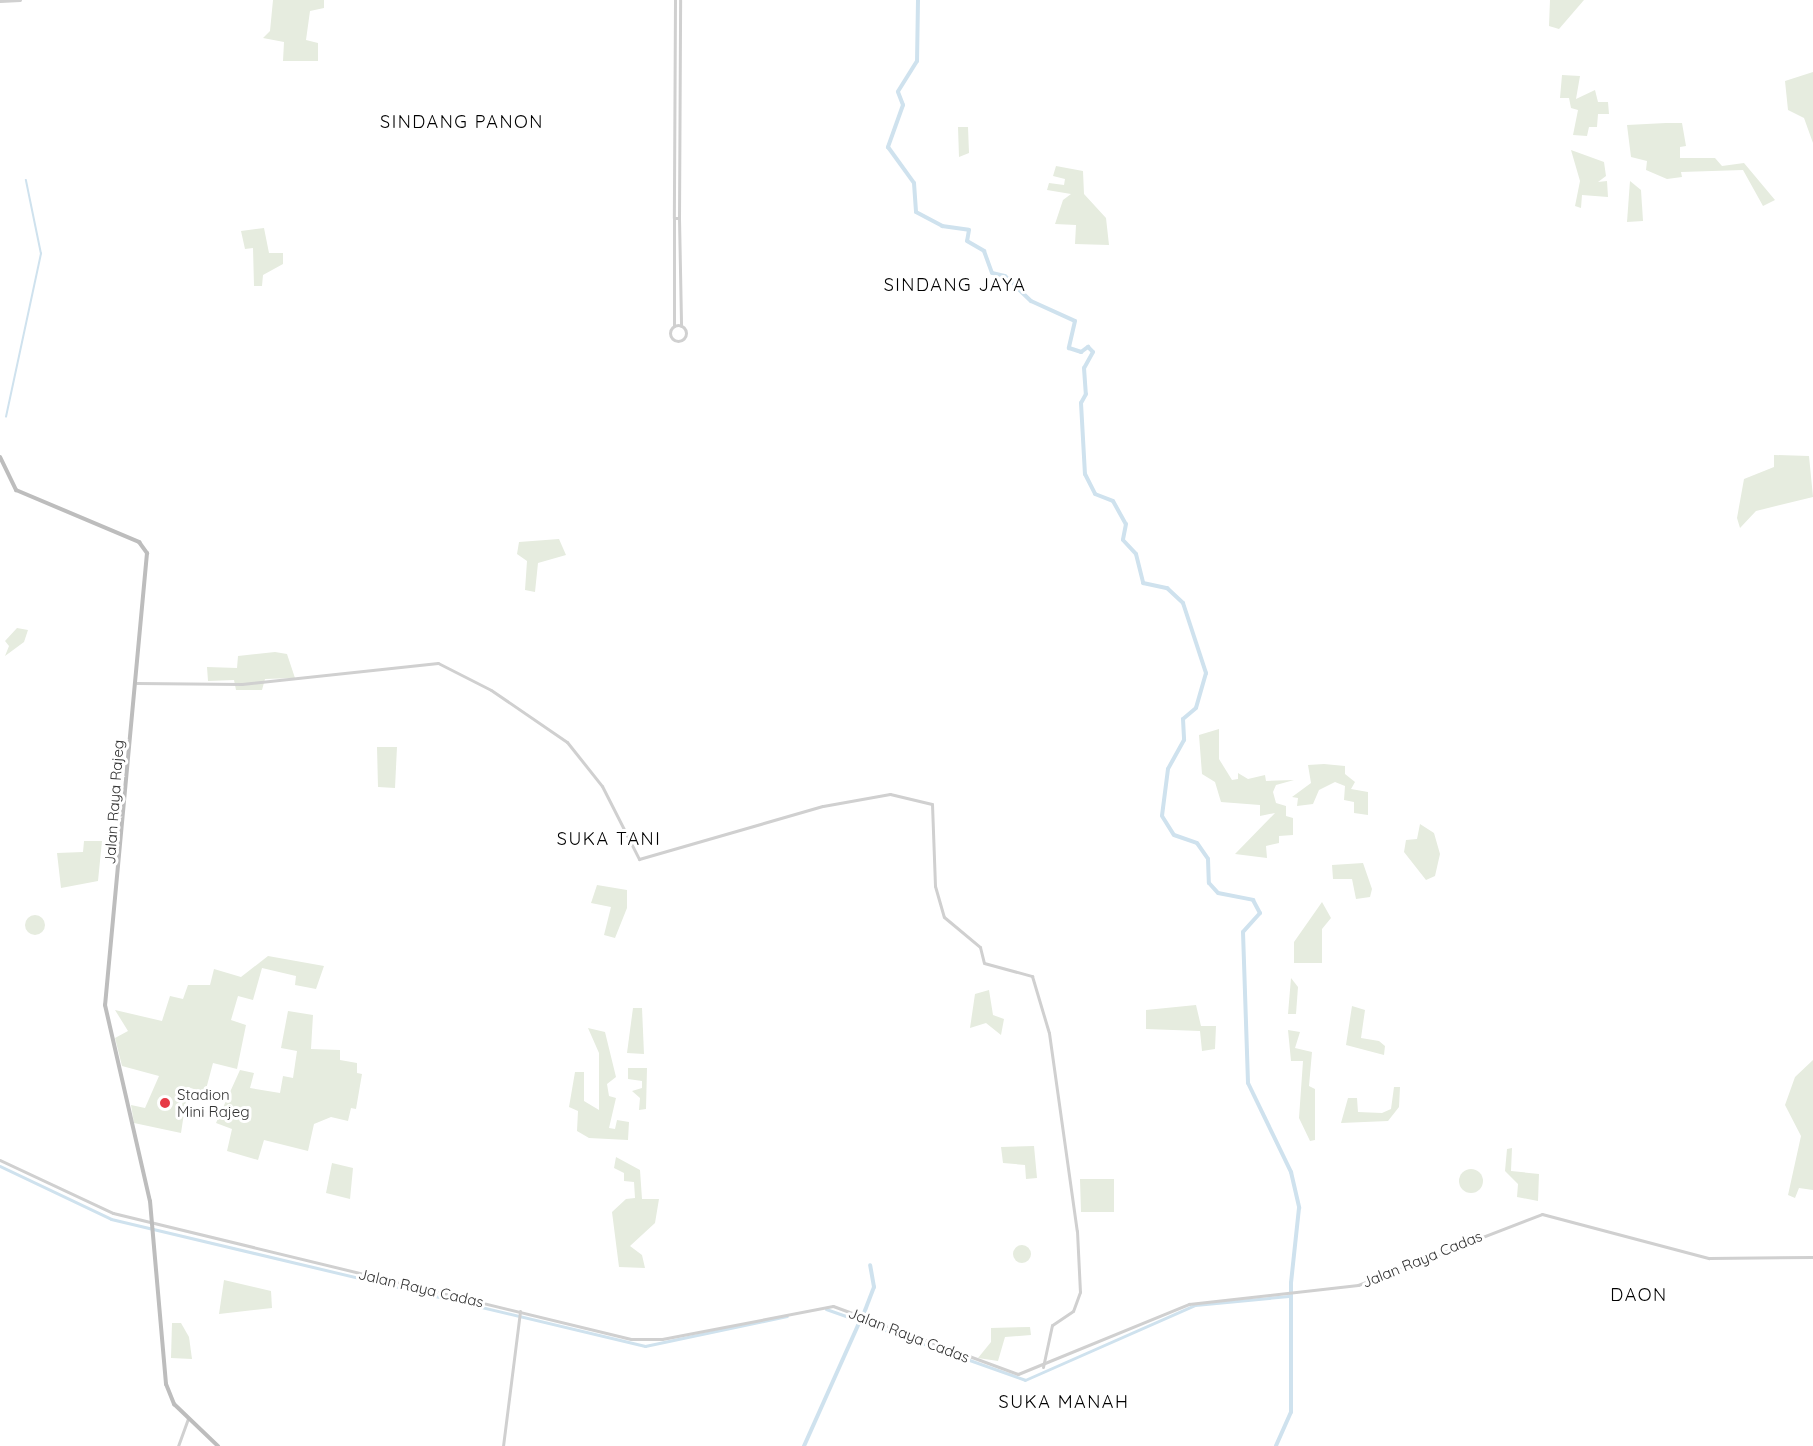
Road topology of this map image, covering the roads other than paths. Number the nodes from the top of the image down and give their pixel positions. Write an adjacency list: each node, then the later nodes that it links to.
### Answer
1 (20, 0): 4 (street)
2 (675, 0): 5 (street)
3 (680, 0): 5 (street)
4 (0, 1)
5 (677, 218): 6 (street); 7 (street)
6 (674, 326): 7 (street); 7 (street)
7 (681, 326)
8 (0, 457): 9 (main road, Jalan Raya Rajeg)
9 (137, 683): 11 (main road, Jalan Raya Rajeg); 14 (street)
10 (0, 1160): 11 (street, Jalan Raya Cadas)
11 (153, 1224): 13 (street, Jalan Raya Cadas); 15 (main road, Jalan Raya Rajeg)
12 (1813, 1257): 14 (street, Jalan Raya Cadas)
13 (520, 1312): 14 (street, Jalan Raya Cadas); 18 (street)
14 (1042, 1367)
15 (188, 1418): 16 (street); 17 (main road, Jalan Raya Rajeg)
16 (178, 1446)
17 (218, 1446)
18 (503, 1446)

